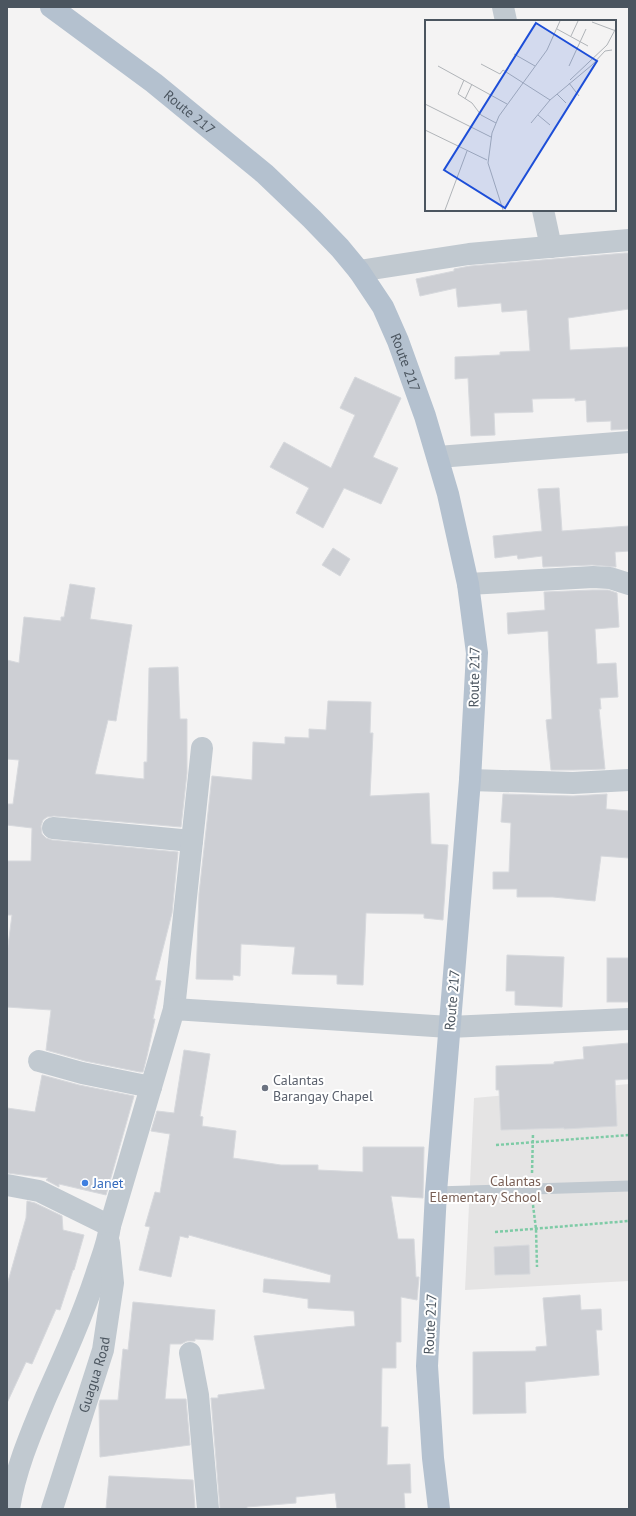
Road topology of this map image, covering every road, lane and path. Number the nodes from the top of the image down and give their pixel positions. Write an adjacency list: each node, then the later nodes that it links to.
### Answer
1 (52, 7): 7 (main road, Route 217)
2 (503, 7): 3 (street)
3 (506, 20)
4 (543, 211): 6 (street)
5 (629, 240): 6 (street)
6 (551, 247): 7 (street)
7 (359, 271): 9 (main road, Route 217)
8 (629, 442): 9 (street)
9 (438, 457): 10 (main road, Route 217)
10 (468, 584): 11 (street); 13 (main road, Route 217)
11 (629, 584)
12 (202, 748): 16 (street)
13 (470, 780): 14 (street); 19 (main road, Route 217)
14 (629, 780)
15 (53, 828): 16 (street)
16 (192, 841): 17 (street)
17 (174, 1009): 19 (street); 21 (street)
18 (629, 1018): 19 (street)
19 (450, 1027): 26 (main road, Route 217)
20 (39, 1061): 21 (street)
21 (151, 1087): 28 (street)
22 (629, 1135): 23 (path)
23 (496, 1145)
24 (7, 1185): 28 (street)
25 (629, 1186): 26 (lane)
26 (436, 1192): 34 (main road, Route 217)
27 (629, 1221): 29 (path)
28 (110, 1231): 31 (street); 32 (street, Guagua Road)
29 (496, 1232)
30 (190, 1353): 33 (street)
31 (9, 1509)
32 (52, 1509)
33 (208, 1509)
34 (439, 1509)

